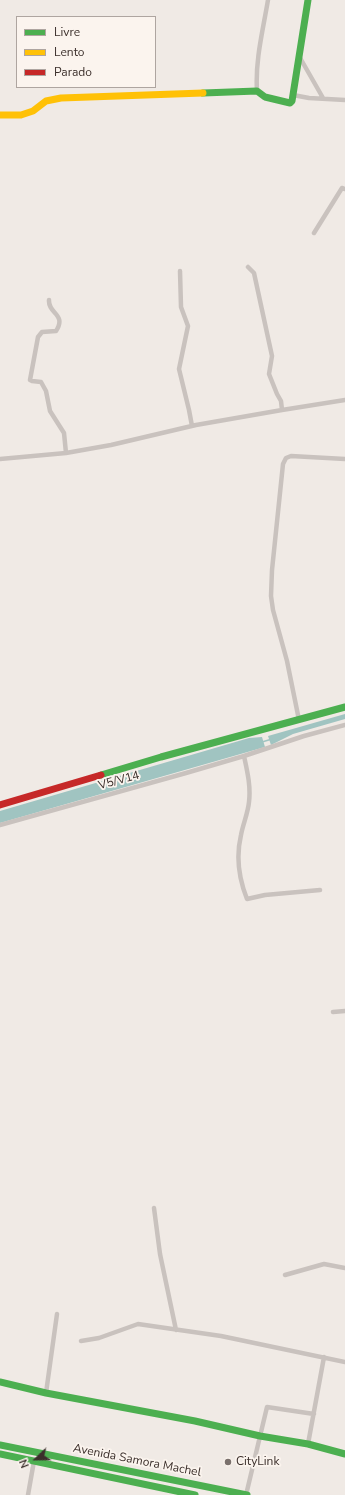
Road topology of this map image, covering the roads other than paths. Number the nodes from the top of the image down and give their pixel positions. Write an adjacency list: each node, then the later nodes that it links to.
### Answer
1 (268, 0): 4 (street)
2 (308, 0): 3 (main road)
3 (299, 56): 5 (main road); 6 (street)
4 (257, 91): 5 (main road); 8 (main road)
5 (293, 95): 6 (street)
6 (323, 98): 7 (street)
7 (345, 100)
8 (0, 115)
9 (345, 189): 10 (street)
10 (314, 233)
11 (248, 267): 16 (street)
12 (180, 271): 17 (street)
13 (49, 300): 18 (street)
14 (343, 400): 15 (street); 16 (street)
15 (345, 404)
16 (282, 410): 17 (street)
17 (192, 426): 18 (street)
18 (66, 453): 20 (street)
19 (345, 459): 22 (street)
20 (0, 460)
21 (345, 707): 22 (main road)
22 (299, 720): 25 (main road)
23 (345, 725): 24 (street, V5/V14)
24 (244, 756): 26 (street, V5/V14); 27 (street)
25 (0, 805)
26 (0, 824)
27 (320, 890)
28 (345, 1011): 29 (street)
29 (333, 1012)
30 (154, 1208): 34 (street)
31 (345, 1268): 32 (street)
32 (285, 1275)
33 (57, 1314): 39 (street)
34 (176, 1330): 35 (street); 36 (street)
35 (81, 1341)
36 (324, 1357): 37 (street); 40 (street)
37 (345, 1362)
38 (0, 1382): 39 (main road)
39 (46, 1393): 41 (main road)
40 (314, 1414): 41 (street); 42 (street)
41 (260, 1436): 42 (main road); 49 (street)
42 (308, 1444): 45 (main road)
43 (0, 1445): 49 (main road, Avenida Samora Machel)
44 (0, 1454): 46 (main road, Avenida Samora Machel)
45 (345, 1454)
46 (34, 1461): 47 (street); 48 (main road, Avenida Samora Machel)
47 (28, 1495)
48 (195, 1495)
49 (247, 1495)

